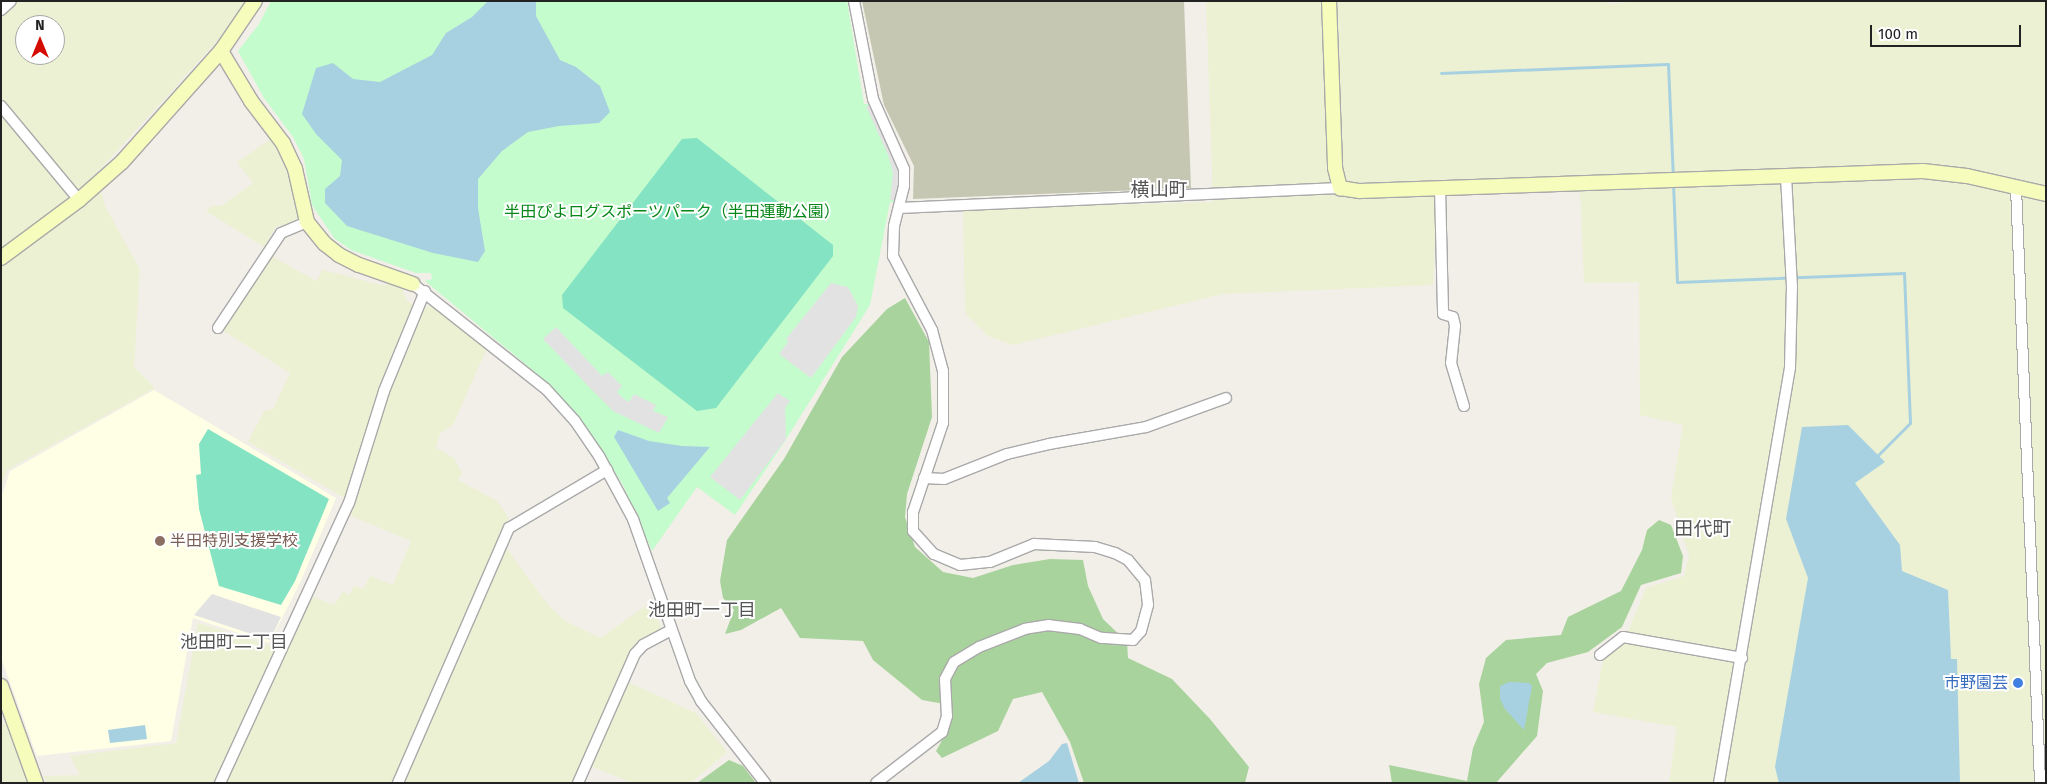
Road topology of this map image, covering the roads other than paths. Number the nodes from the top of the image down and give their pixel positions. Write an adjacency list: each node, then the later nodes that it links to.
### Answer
1 (12, 1): 5 (street)
2 (256, 1): 6 (street)
3 (854, 1): 14 (street)
4 (1329, 1): 9 (street)
5 (1, 10)
6 (221, 51): 13 (street); 15 (street)
7 (1, 106): 13 (street)
8 (1786, 175): 10 (street); 11 (street); 26 (street)
9 (1340, 188): 10 (street); 14 (street)
10 (1440, 188): 21 (street)
11 (2016, 188): 12 (street); 35 (street)
12 (2046, 194)
13 (79, 200): 16 (street)
14 (899, 208): 23 (street)
15 (307, 222): 17 (street); 19 (street)
16 (1, 258)
17 (413, 284): 18 (street)
18 (425, 291): 22 (street); 29 (street)
19 (218, 328)
20 (1226, 398): 23 (street)
21 (1464, 406)
22 (607, 470): 24 (street); 30 (street)
23 (924, 478): 33 (street)
24 (671, 630): 31 (street); 32 (street)
25 (1600, 655): 26 (street)
26 (1742, 658): 34 (street)
27 (1, 686): 28 (street)
28 (36, 783)
29 (220, 783)
30 (398, 783)
31 (578, 783)
32 (765, 783)
33 (876, 783)
34 (1719, 783)
35 (2040, 783)

